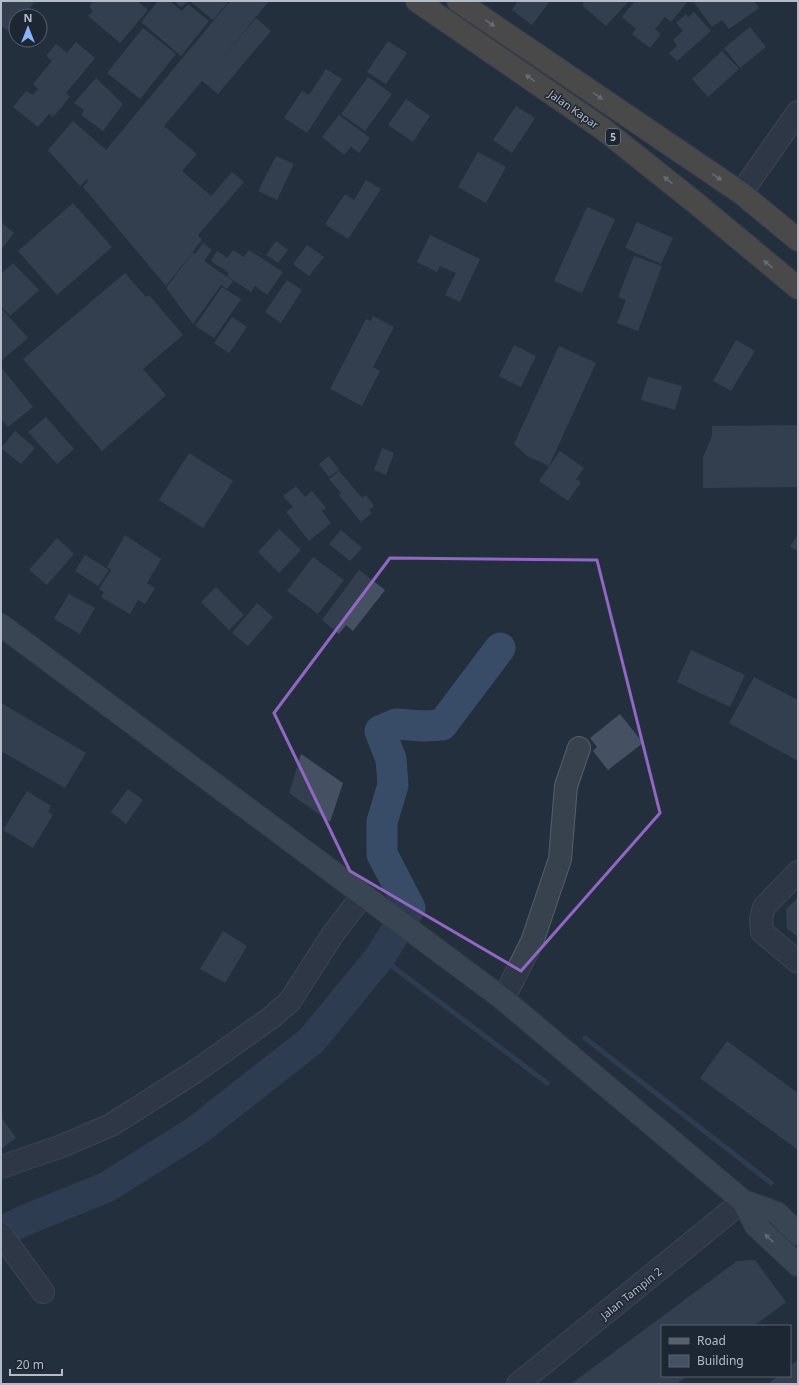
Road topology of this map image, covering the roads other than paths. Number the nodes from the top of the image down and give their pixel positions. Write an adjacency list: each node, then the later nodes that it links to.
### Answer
1 (417, 1): 6 (highway, Jalan Kapar / 5, one-way to 1)
2 (458, 1): 4 (highway, 5, one-way to 4)
3 (798, 112): 4 (street)
4 (741, 193): 5 (highway, 5)
5 (798, 240)
6 (798, 288)
7 (1, 625): 10 (main road)
8 (579, 748): 12 (street)
9 (798, 872): 11 (street)
10 (371, 901): 12 (main road); 13 (street)
11 (798, 962)
12 (503, 999): 14 (main road)
13 (1, 1167)
14 (743, 1201): 15 (main road); 17 (main road, one-way to 14); 19 (street, Jalan Tampin 2)
15 (798, 1234)
16 (6, 1240): 18 (street)
17 (798, 1265)
18 (43, 1292)
19 (518, 1384)

